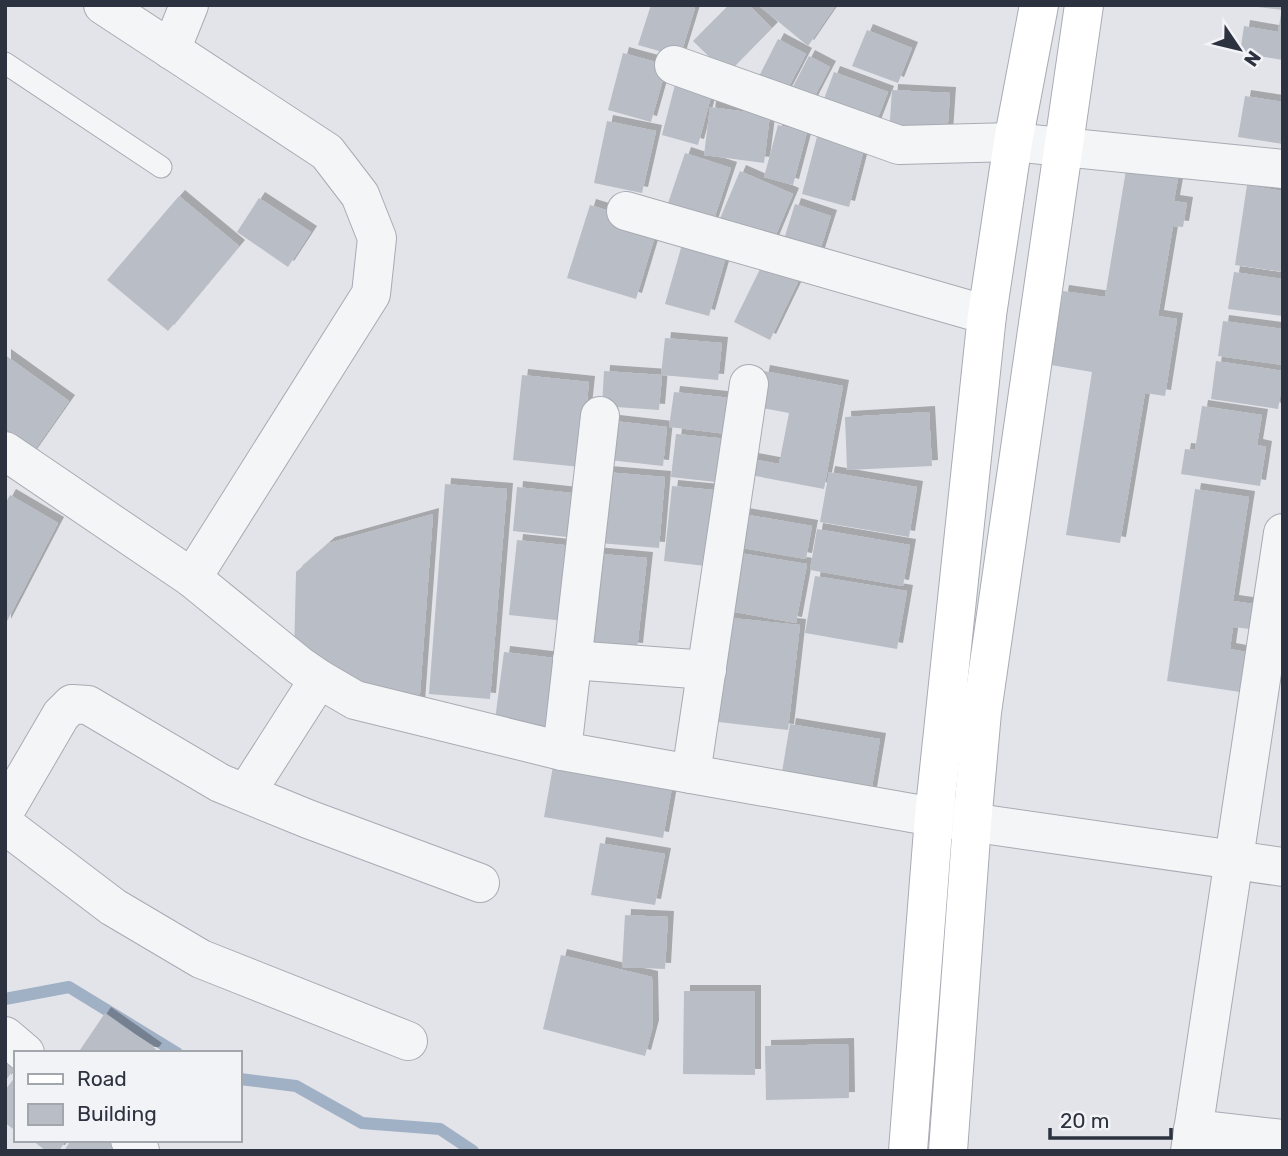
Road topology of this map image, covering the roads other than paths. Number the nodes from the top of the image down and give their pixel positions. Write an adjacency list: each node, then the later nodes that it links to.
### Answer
1 (103, 5): 5 (street)
2 (190, 5): 5 (street)
3 (1039, 5): 8 (main road)
4 (1084, 5): 9 (main road)
5 (171, 50): 18 (street)
6 (5, 63): 10 (lane)
7 (674, 65): 8 (street)
8 (1013, 142): 9 (street); 13 (main road)
9 (1063, 147): 11 (street); 28 (main road)
10 (161, 167)
11 (1283, 169)
12 (626, 211): 13 (street)
13 (987, 315): 27 (main road)
14 (749, 384): 21 (street)
15 (600, 416): 20 (street)
16 (5, 451): 18 (street)
17 (1283, 533): 19 (street)
18 (192, 578): 22 (street)
19 (1277, 608): 30 (street)
20 (572, 660): 21 (street); 23 (street)
21 (707, 670): 24 (street)
22 (319, 680): 23 (street); 25 (street)
23 (562, 751): 24 (street)
24 (691, 774): 27 (street)
25 (246, 793): 26 (street); 32 (street)
26 (5, 811)
27 (934, 817): 28 (street); 38 (main road)
28 (972, 823): 30 (street); 39 (main road)
29 (5, 825): 34 (street)
30 (1233, 860): 31 (street); 37 (street)
31 (1283, 867)
32 (480, 883)
33 (5, 1036): 35 (street)
34 (408, 1041)
35 (23, 1051)
36 (1283, 1139): 37 (street)
37 (1191, 1140)
38 (908, 1151)
39 (948, 1151)

